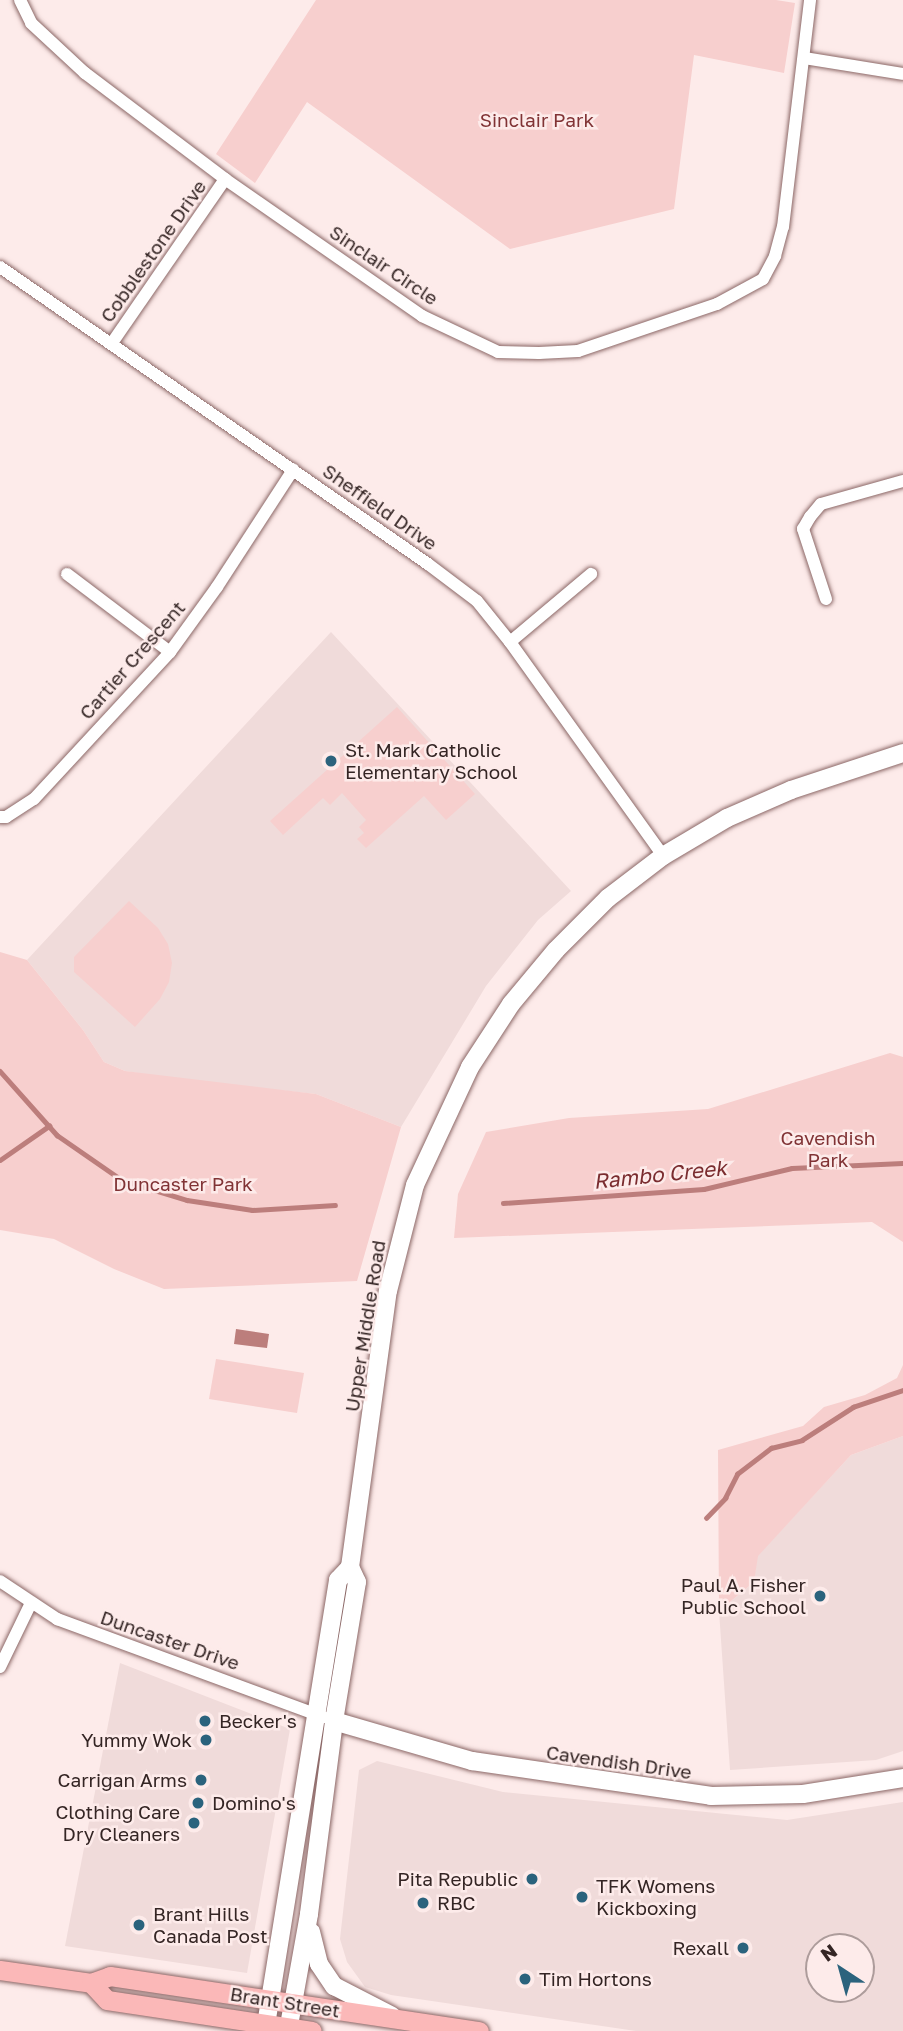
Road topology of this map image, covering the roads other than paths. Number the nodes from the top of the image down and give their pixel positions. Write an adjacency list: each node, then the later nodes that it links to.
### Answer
1 (20, 0): 5 (street, Sinclair Circle)
2 (810, 0): 3 (street, Sinclair Circle)
3 (804, 58): 4 (street); 5 (street, Sinclair Circle)
4 (903, 74)
5 (225, 179): 7 (street, Cobblestone Drive)
6 (0, 267): 7 (street, Sheffield Drive)
7 (112, 343): 8 (street, Sheffield Drive)
8 (293, 470): 13 (street, Sheffield Drive); 14 (street, Cartier Crescent)
9 (903, 481): 12 (street)
10 (67, 574): 14 (street)
11 (591, 574): 13 (street)
12 (826, 599)
13 (509, 642): 17 (street, Sheffield Drive)
14 (170, 652): 16 (street, Cartier Crescent)
15 (903, 753): 17 (main road, Upper Middle Road)
16 (0, 817)
17 (663, 856): 18 (main road, Upper Middle Road)
18 (350, 1567): 22 (main road, Upper Middle Road); 23 (main road, Upper Middle Road)
19 (0, 1581): 20 (street, Duncaster Drive)
20 (31, 1602): 21 (street); 22 (street, Duncaster Drive)
21 (0, 1667)
22 (316, 1714): 23 (street, Duncaster Drive); 28 (main road, Upper Middle Road)
23 (334, 1721): 24 (main road, Cavendish Drive); 25 (main road, Upper Middle Road)
24 (903, 1778)
25 (309, 1914): 29 (main road, Upper Middle Road); 30 (main road)
26 (0, 1970): 27 (main road, Brant Street)
27 (91, 1983): 28 (main road, Brant Street); 31 (main road, Brant Street)
28 (269, 1999): 29 (main road, Brant Street); 31 (main road, Upper Middle Road)
29 (293, 2003): 30 (main road, Brant Street); 32 (main road, Upper Middle Road)
30 (400, 2020): 34 (main road, Brant Street)
31 (265, 2027): 32 (main road, Brant Street)
32 (288, 2029): 33 (main road, Brant Street)
33 (312, 2031)
34 (480, 2031)

